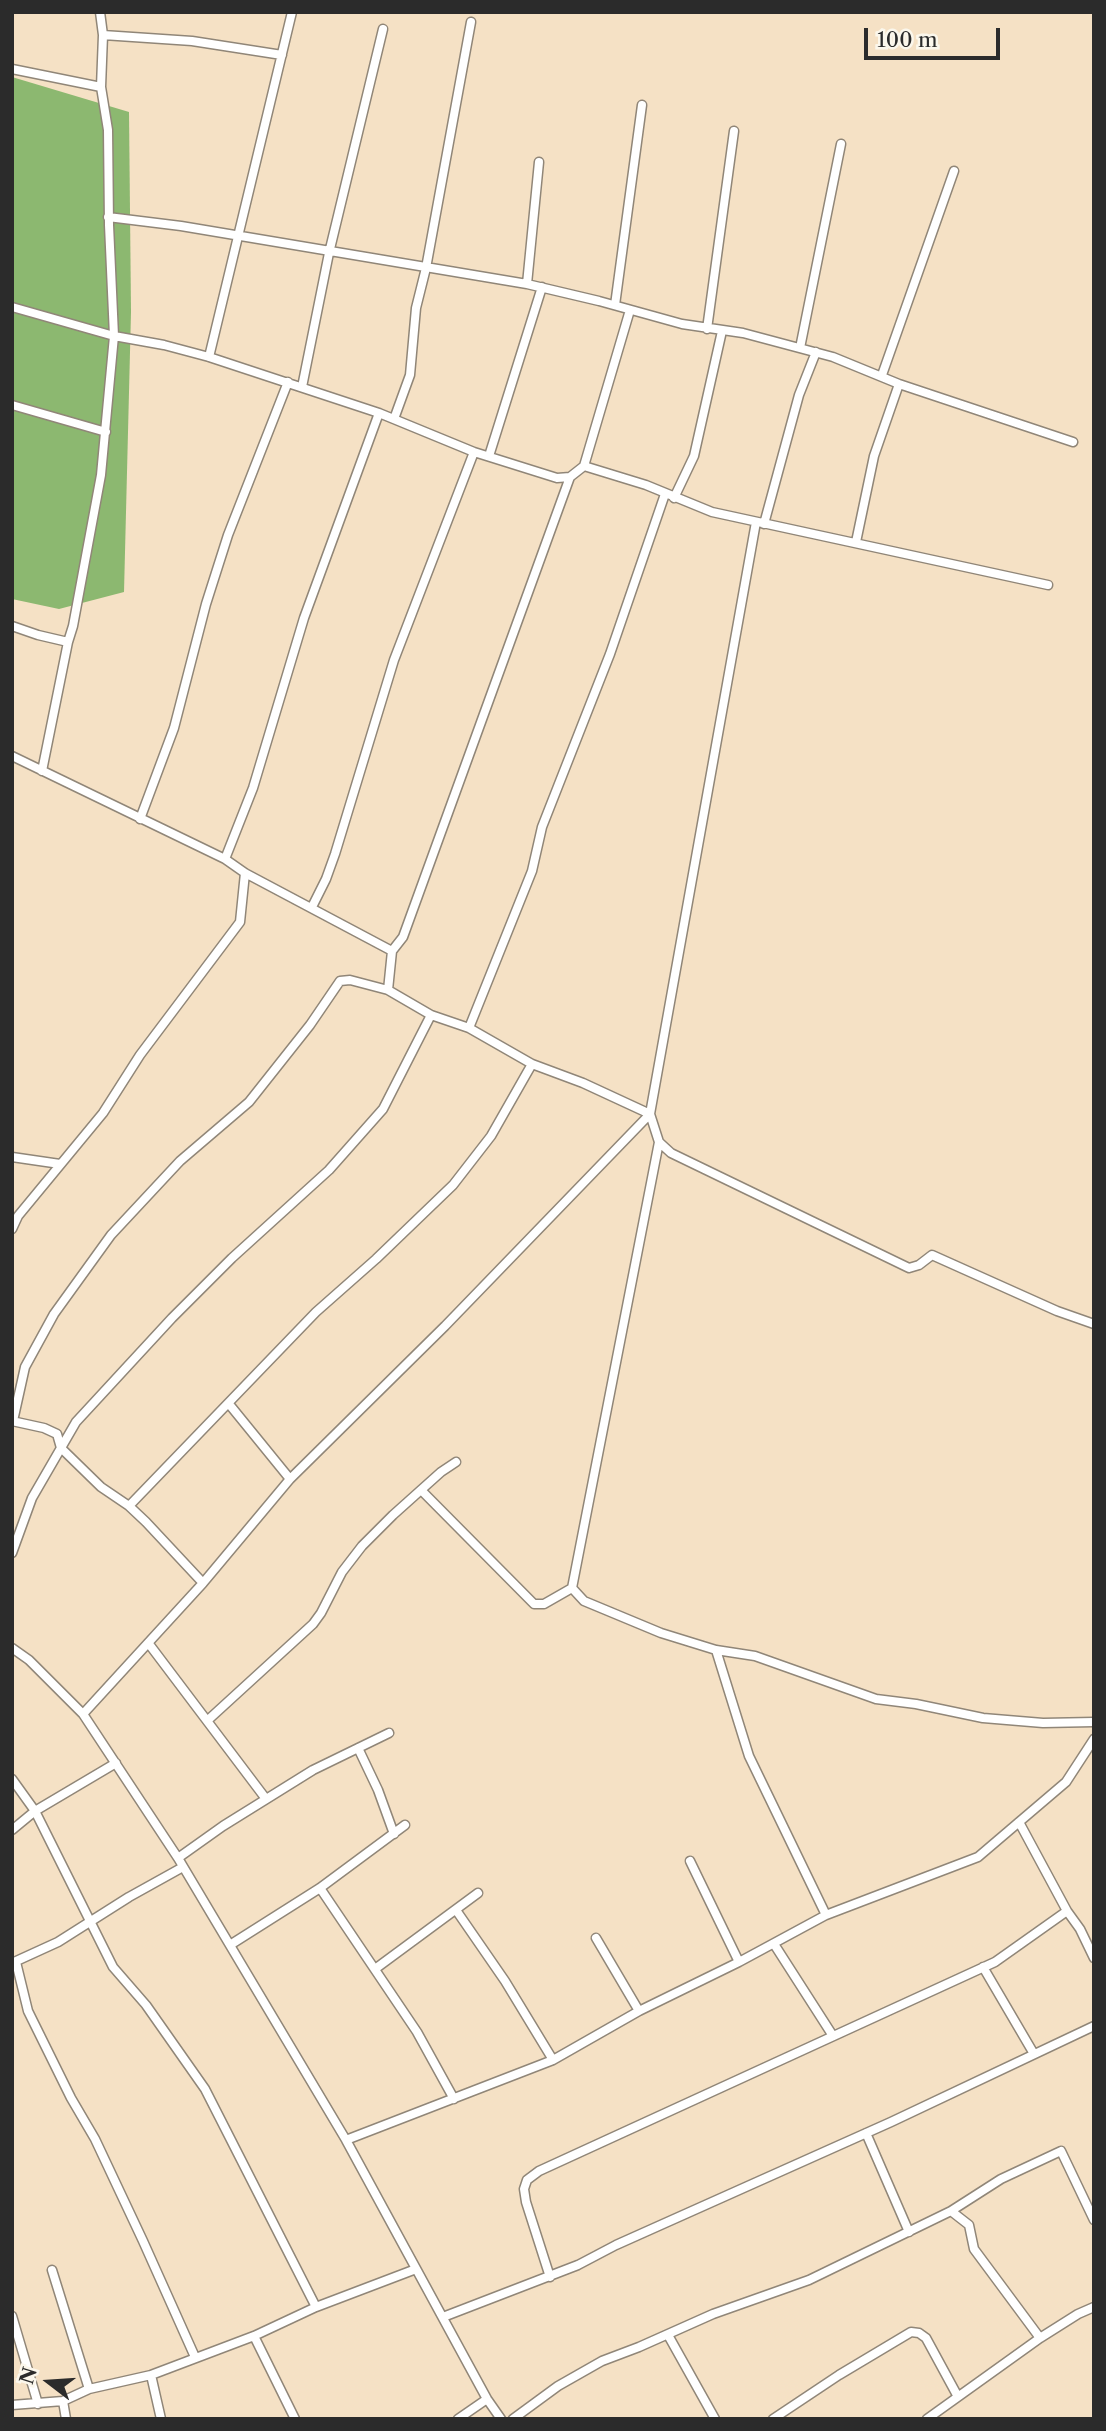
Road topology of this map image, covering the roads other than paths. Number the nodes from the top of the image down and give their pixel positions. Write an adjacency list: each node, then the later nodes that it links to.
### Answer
1 (100, 12): 5 (street)
2 (292, 12): 6 (street)
3 (471, 22): 17 (street)
4 (383, 29): 16 (street)
5 (103, 35): 6 (street); 8 (street)
6 (282, 55): 15 (street)
7 (12, 69): 8 (street)
8 (101, 87): 14 (street)
9 (642, 105): 20 (street)
10 (734, 131): 23 (street)
11 (841, 144): 26 (street)
12 (539, 162): 18 (street)
13 (954, 171): 29 (street)
14 (108, 217): 15 (street); 25 (street)
15 (239, 236): 16 (street); 28 (street)
16 (329, 253): 17 (street); 32 (street)
17 (426, 268): 18 (street); 35 (street)
18 (527, 284): 19 (street)
19 (542, 287): 20 (street); 39 (street)
20 (615, 306): 22 (street)
21 (12, 307): 25 (street)
22 (630, 310): 23 (street); 40 (street)
23 (707, 329): 24 (street)
24 (722, 331): 26 (street); 42 (street)
25 (114, 336): 28 (street); 36 (street)
26 (800, 348): 27 (street)
27 (816, 352): 29 (street); 43 (street)
28 (209, 357): 30 (street)
29 (882, 375): 31 (street)
30 (288, 382): 32 (street); 50 (street)
31 (899, 384): 37 (street); 44 (street)
32 (302, 387): 34 (street)
33 (12, 405): 36 (street)
34 (379, 413): 35 (street); 51 (street)
35 (394, 419): 38 (street)
36 (106, 432): 47 (street)
37 (1073, 442)
38 (474, 452): 39 (street); 53 (street)
39 (489, 456): 41 (street)
40 (584, 467): 41 (street); 42 (street)
41 (570, 477): 54 (street)
42 (670, 496): 43 (street); 57 (street)
43 (760, 523): 44 (street); 59 (street)
44 (856, 542): 45 (street)
45 (1048, 585)
46 (12, 626): 47 (street)
47 (68, 642): 49 (street)
48 (12, 756): 49 (street)
49 (42, 771): 50 (street)
50 (139, 819): 51 (street)
51 (225, 859): 52 (street)
52 (245, 873): 53 (street); 62 (street)
53 (312, 907): 54 (street)
54 (392, 951): 55 (street)
55 (388, 990): 56 (street); 66 (street)
56 (431, 1016): 57 (street); 67 (street)
57 (469, 1028): 58 (street)
58 (532, 1064): 59 (street); 65 (street)
59 (650, 1114): 60 (street); 69 (street)
60 (659, 1142): 64 (street); 75 (street)
61 (12, 1157): 62 (street)
62 (60, 1164): 63 (street)
63 (12, 1229)
64 (1094, 1324)
65 (229, 1404): 69 (street); 71 (street)
66 (13, 1421): 67 (street)
67 (61, 1448): 71 (street); 72 (street)
68 (456, 1462): 70 (street)
69 (290, 1479): 74 (street)
70 (421, 1490): 75 (street); 80 (street)
71 (129, 1506): 74 (street)
72 (16, 1528): 73 (street)
73 (12, 1553)
74 (203, 1583): 76 (street)
75 (572, 1588): 78 (street)
76 (149, 1644): 79 (street); 80 (street)
77 (12, 1648): 79 (street)
78 (716, 1650): 81 (street); 100 (street)
79 (83, 1714): 85 (street)
80 (208, 1720): 87 (street)
81 (1094, 1722)
82 (389, 1733): 84 (street)
83 (1094, 1739): 89 (street)
84 (358, 1748): 87 (street); 92 (street)
85 (117, 1763): 88 (street); 93 (street)
86 (12, 1779): 88 (street)
87 (266, 1799): 93 (street)
88 (35, 1811): 91 (street); 101 (street)
89 (1019, 1822): 99 (street); 100 (street)
90 (405, 1825): 92 (street)
91 (12, 1830)
92 (394, 1834): 96 (street)
93 (178, 1858): 95 (street)
94 (690, 1861): 106 (street)
95 (183, 1867): 101 (street); 104 (street)
96 (320, 1888): 104 (street); 109 (street)
97 (478, 1893): 98 (street)
98 (456, 1910): 109 (street); 114 (street)
99 (1067, 1911): 105 (street); 108 (street)
100 (826, 1915): 103 (street)
101 (92, 1921): 107 (street); 124 (street)
102 (596, 1938): 110 (street)
103 (774, 1944): 106 (street); 112 (street)
104 (230, 1945): 117 (street)
105 (1094, 1958)
106 (739, 1962): 110 (street)
107 (14, 1963): 131 (street)
108 (983, 1967): 112 (street); 113 (street)
109 (375, 1969): 115 (street)
110 (639, 2011): 114 (street)
111 (1094, 2026): 113 (street)
112 (833, 2036): 123 (street)
113 (1034, 2054): 116 (street)
114 (553, 2060): 115 (street)
115 (454, 2099): 117 (street)
116 (866, 2133): 120 (street); 123 (street)
117 (345, 2140): 121 (street)
118 (951, 2211): 119 (street); 120 (street); 130 (street)
119 (1094, 2220)
120 (909, 2232): 129 (street)
121 (416, 2269): 124 (street); 127 (street)
122 (52, 2270): 133 (street)
123 (550, 2277): 127 (street)
124 (316, 2307): 128 (street)
125 (1094, 2307): 130 (street)
126 (12, 2316): 137 (street)
127 (443, 2317): 135 (street)
128 (254, 2336): 131 (street); 141 (street)
129 (668, 2336): 144 (street); 145 (street)
130 (1040, 2338): 134 (street)
131 (195, 2357): 132 (street)
132 (151, 2375): 133 (street); 140 (street)
133 (89, 2389): 136 (street)
134 (957, 2395): 146 (street); 147 (street)
135 (487, 2399): 142 (street); 143 (street)
136 (63, 2401): 137 (street); 139 (street)
137 (38, 2404): 138 (street)
138 (12, 2405)
139 (66, 2419)
140 (161, 2419)
141 (295, 2419)
142 (458, 2419)
143 (501, 2419)
144 (513, 2419)
145 (715, 2419)
146 (773, 2419)
147 (927, 2419)

